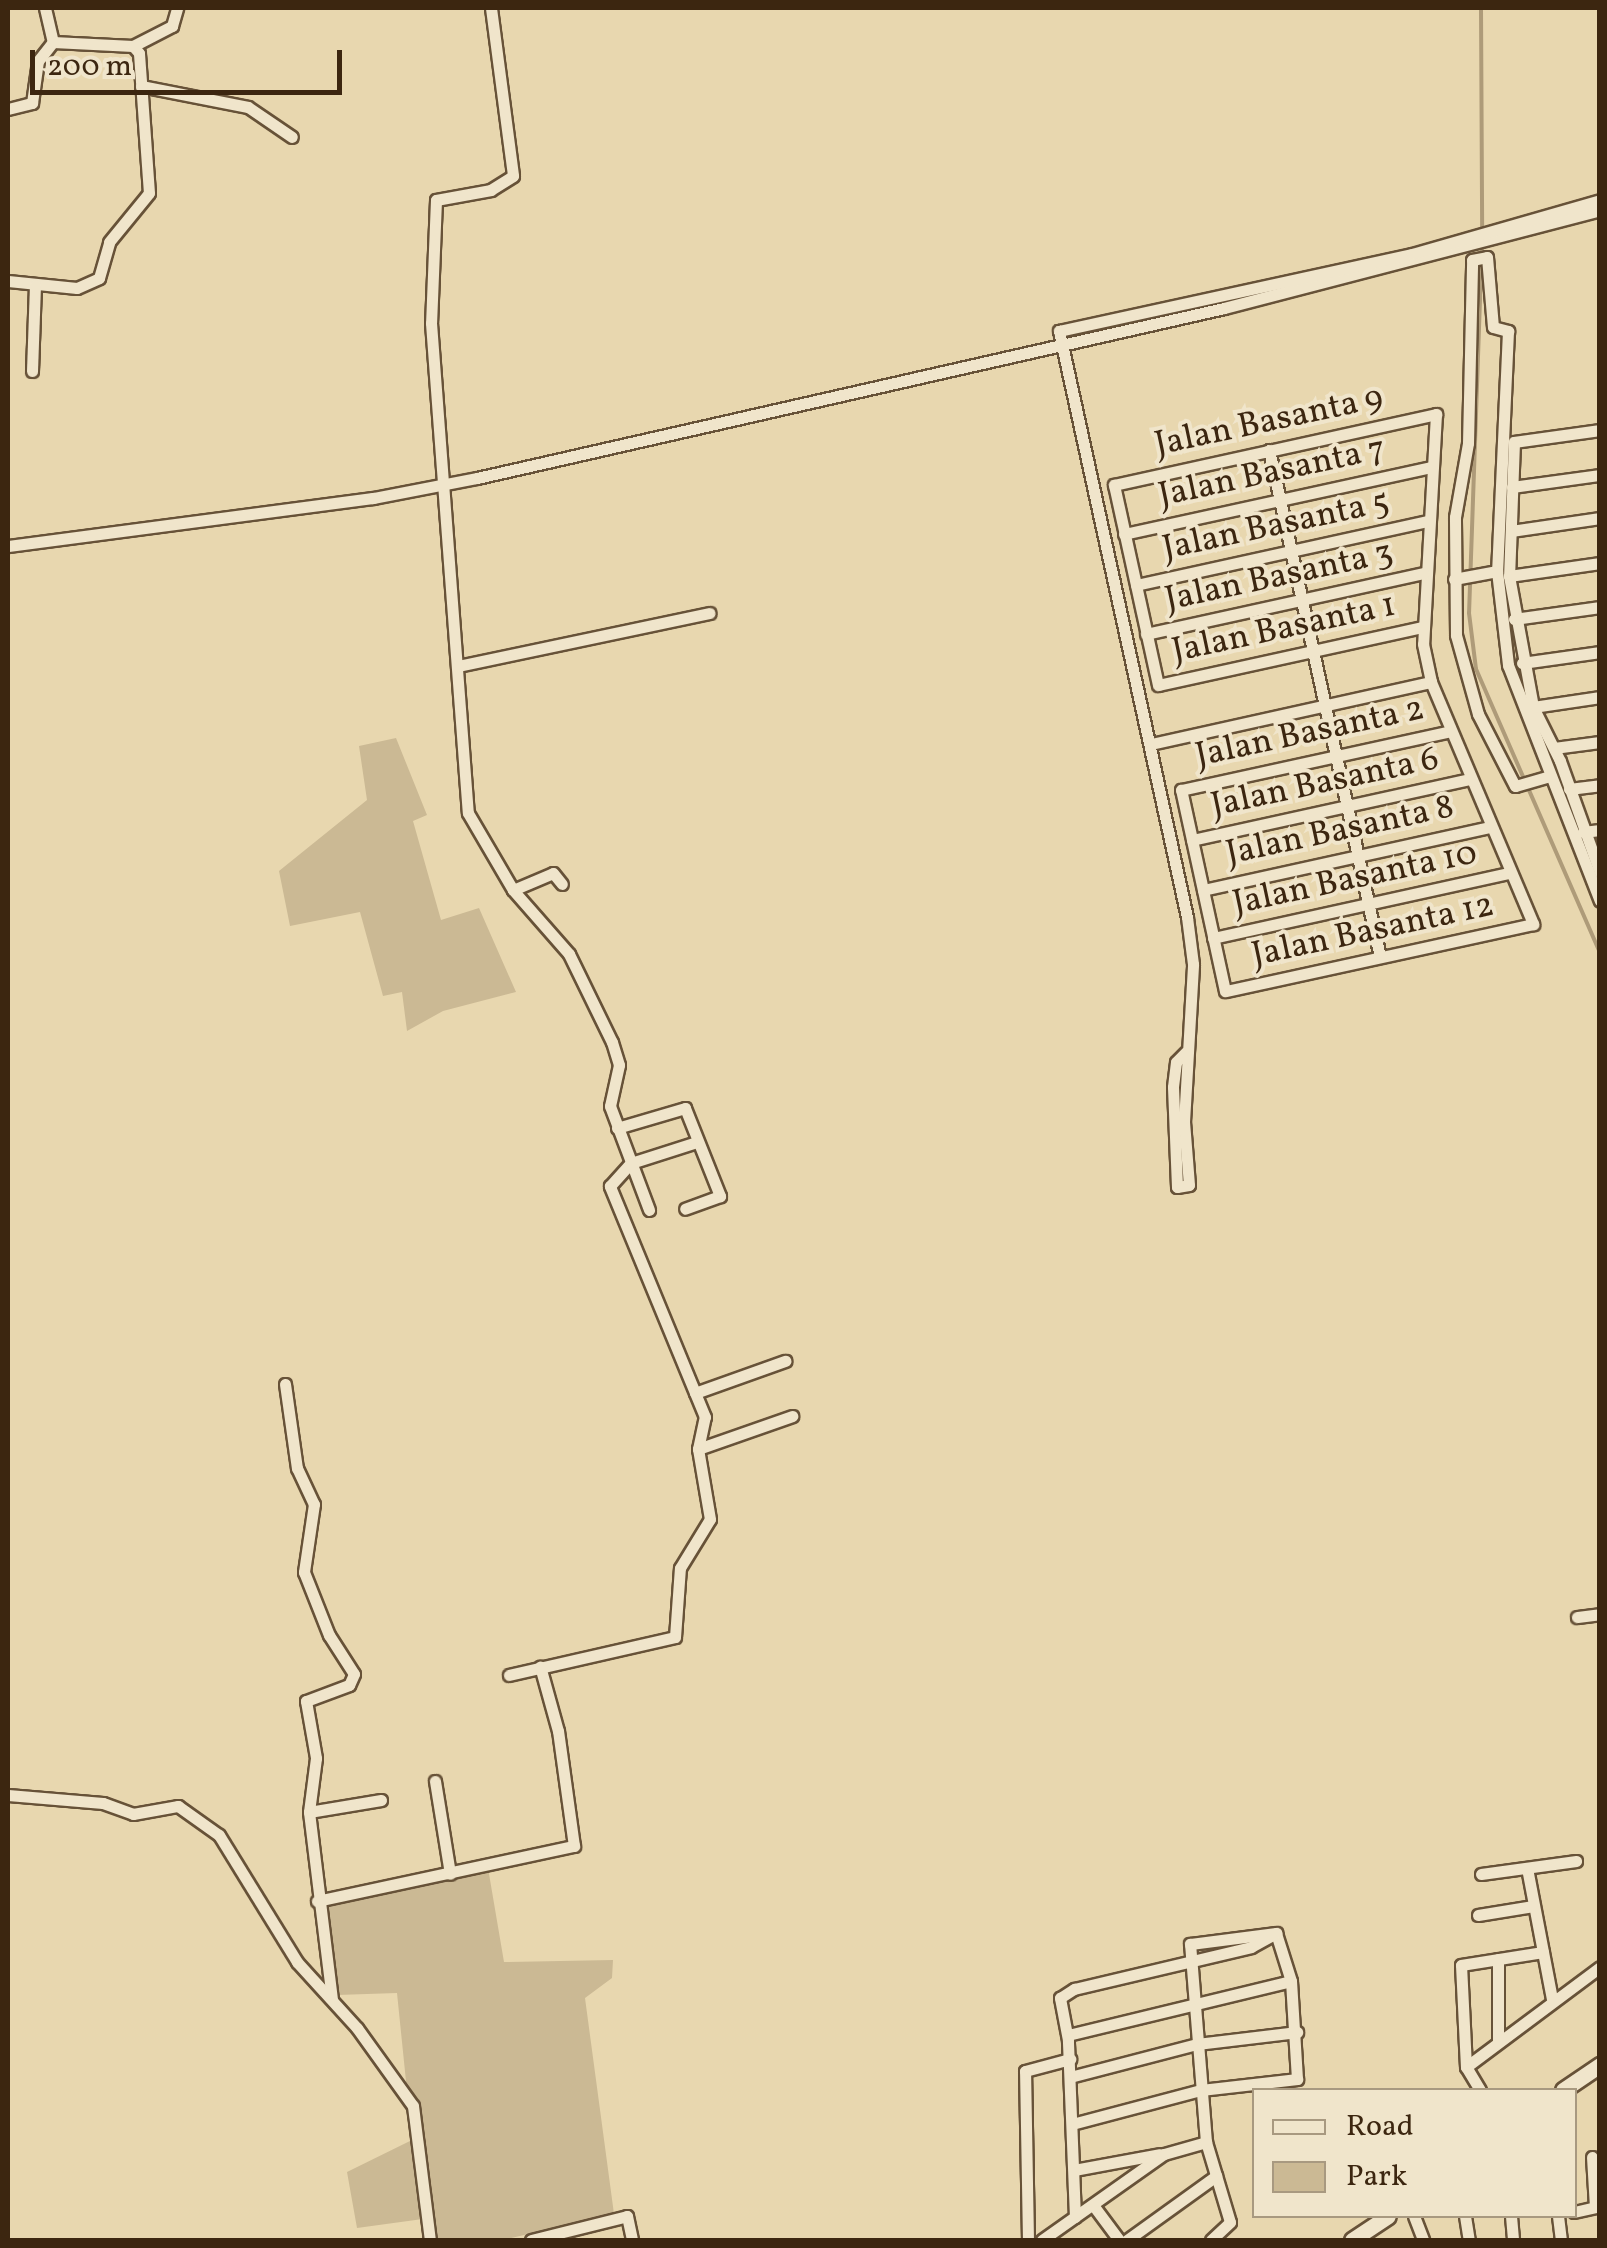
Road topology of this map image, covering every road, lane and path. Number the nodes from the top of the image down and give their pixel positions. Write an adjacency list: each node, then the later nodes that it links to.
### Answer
1 (44, 8): 4 (street)
2 (178, 8): 5 (street)
3 (491, 8): 19 (street)
4 (53, 42): 5 (street); 7 (street)
5 (132, 46): 6 (street)
6 (141, 86): 8 (street); 12 (street)
7 (8, 109)
8 (292, 137)
9 (1600, 200): 13 (street)
10 (1600, 210): 13 (street)
11 (8, 281): 12 (street)
12 (35, 285): 14 (street)
13 (1062, 345): 19 (street); 49 (street)
14 (32, 371)
15 (1600, 430): 20 (street)
16 (1269, 450): 17 (street, Jalan Basanta 9); 21 (street); 25 (street, Jalan Basanta 9)
17 (1432, 466): 21 (street, Jalan Basanta 7); 23 (street)
18 (1600, 475): 20 (street)
19 (446, 484): 26 (street); 42 (street)
20 (1512, 487): 24 (street)
21 (1280, 500): 25 (street, Jalan Basanta 7); 27 (street)
22 (1600, 518): 24 (street)
23 (1428, 521): 27 (street, Jalan Basanta 5); 29 (street)
24 (1510, 531): 30 (street)
25 (1124, 534): 32 (street)
26 (8, 546)
27 (1291, 551): 32 (street, Jalan Basanta 5); 33 (street)
28 (1600, 563): 30 (street)
29 (1423, 573): 33 (street, Jalan Basanta 3); 37 (street)
30 (1503, 574): 31 (street); 31 (street); 36 (street); 52 (street)
31 (1458, 578): 52 (street)
32 (1136, 585): 38 (street)
33 (1302, 600): 38 (street, Jalan Basanta 3); 39 (street)
34 (1600, 607): 36 (street)
35 (708, 613): 42 (street)
36 (1514, 619): 41 (street)
37 (1422, 627): 39 (street, Jalan Basanta 1); 43 (street)
38 (1146, 634): 39 (street, Jalan Basanta 1)
39 (1313, 651): 45 (street)
40 (1600, 652): 41 (street)
41 (1522, 662): 46 (street)
42 (458, 666): 65 (street)
43 (1431, 682): 45 (street); 47 (street)
44 (1600, 698): 46 (street)
45 (1325, 706): 49 (street); 51 (street)
46 (1533, 707): 50 (street)
47 (1450, 730): 51 (street, Jalan Basanta 2); 53 (street)
48 (1600, 742): 50 (street)
49 (1151, 744): 74 (street)
50 (1554, 748): 55 (street)
51 (1336, 756): 56 (street); 60 (street, Jalan Basanta 2)
52 (1550, 776): 67 (street)
53 (1470, 779): 56 (street, Jalan Basanta 6); 57 (street)
54 (1600, 785): 55 (street)
55 (1569, 789): 59 (street)
56 (1347, 806): 60 (street, Jalan Basanta 6); 61 (street)
57 (1489, 827): 61 (street, Jalan Basanta 8); 63 (street)
58 (1600, 830): 59 (street)
59 (1583, 832): 62 (street)
60 (1192, 840): 66 (street)
61 (1358, 856): 66 (street, Jalan Basanta 8); 68 (street)
62 (1598, 866)
63 (1508, 874): 68 (street, Jalan Basanta 10); 70 (street, Jalan Basanta 12)
64 (562, 884): 65 (street)
65 (513, 890): 71 (street)
66 (1203, 890): 69 (street)
67 (1600, 901)
68 (1369, 904): 69 (street, Jalan Basanta 10); 70 (street)
69 (1213, 938): 70 (street, Jalan Basanta 12)
70 (1380, 957)
71 (616, 1128): 72 (street); 73 (street)
72 (697, 1142): 73 (street); 75 (street)
73 (631, 1163): 76 (street); 79 (street)
74 (1183, 1186)
75 (685, 1208)
76 (649, 1210)
77 (784, 1361): 79 (street)
78 (285, 1384): 89 (street)
79 (695, 1393): 81 (street)
80 (792, 1416): 81 (street)
81 (698, 1450): 84 (street)
82 (1600, 1614): 83 (street)
83 (1577, 1617)
84 (540, 1666): 85 (street); 92 (street)
85 (508, 1676)
86 (435, 1781): 92 (street)
87 (8, 1795): 103 (street)
88 (381, 1800): 89 (street)
89 (309, 1812): 94 (street)
90 (1576, 1861): 91 (street)
91 (1527, 1868): 93 (street); 95 (street)
92 (450, 1874): 94 (street)
93 (1481, 1874)
94 (317, 1901): 103 (street)
95 (1534, 1906): 96 (street); 97 (street)
96 (1478, 1915)
97 (1543, 1952): 98 (street); 102 (street)
98 (1498, 1959): 107 (street); 111 (street)
99 (1191, 1960): 101 (street); 104 (street); 106 (street)
100 (1600, 1966): 102 (street)
101 (1292, 1981): 104 (street); 105 (street)
102 (1552, 1999): 107 (street)
103 (332, 2001): 127 (street)
104 (1194, 2001): 106 (street); 108 (street)
105 (1296, 2032): 108 (street); 115 (street)
106 (1068, 2035): 109 (street)
107 (1498, 2041): 111 (street)
108 (1197, 2044): 112 (street); 115 (street)
109 (1070, 2059): 112 (street); 130 (street)
110 (1600, 2065): 114 (street)
111 (1466, 2067): 113 (street)
112 (1070, 2077): 116 (street)
113 (1479, 2088)
114 (1566, 2088)
115 (1201, 2090): 116 (street); 117 (street)
116 (1072, 2124): 120 (street)
117 (1206, 2142): 118 (street); 121 (street)
118 (1164, 2154): 120 (street); 122 (street)
119 (1596, 2157): 123 (street)
120 (1074, 2170): 124 (street)
121 (1216, 2176): 126 (street); 134 (street)
122 (1093, 2205): 124 (street); 132 (street)
123 (1577, 2211)
124 (1076, 2217): 131 (street)
125 (1385, 2218): 135 (street)
126 (1144, 2236): 133 (street)
127 (430, 2240)
128 (531, 2240): 129 (street)
129 (632, 2240)
130 (1028, 2240)
131 (1042, 2240)
132 (1119, 2240)
133 (1127, 2240)
134 (1211, 2240)
135 (1352, 2240)

